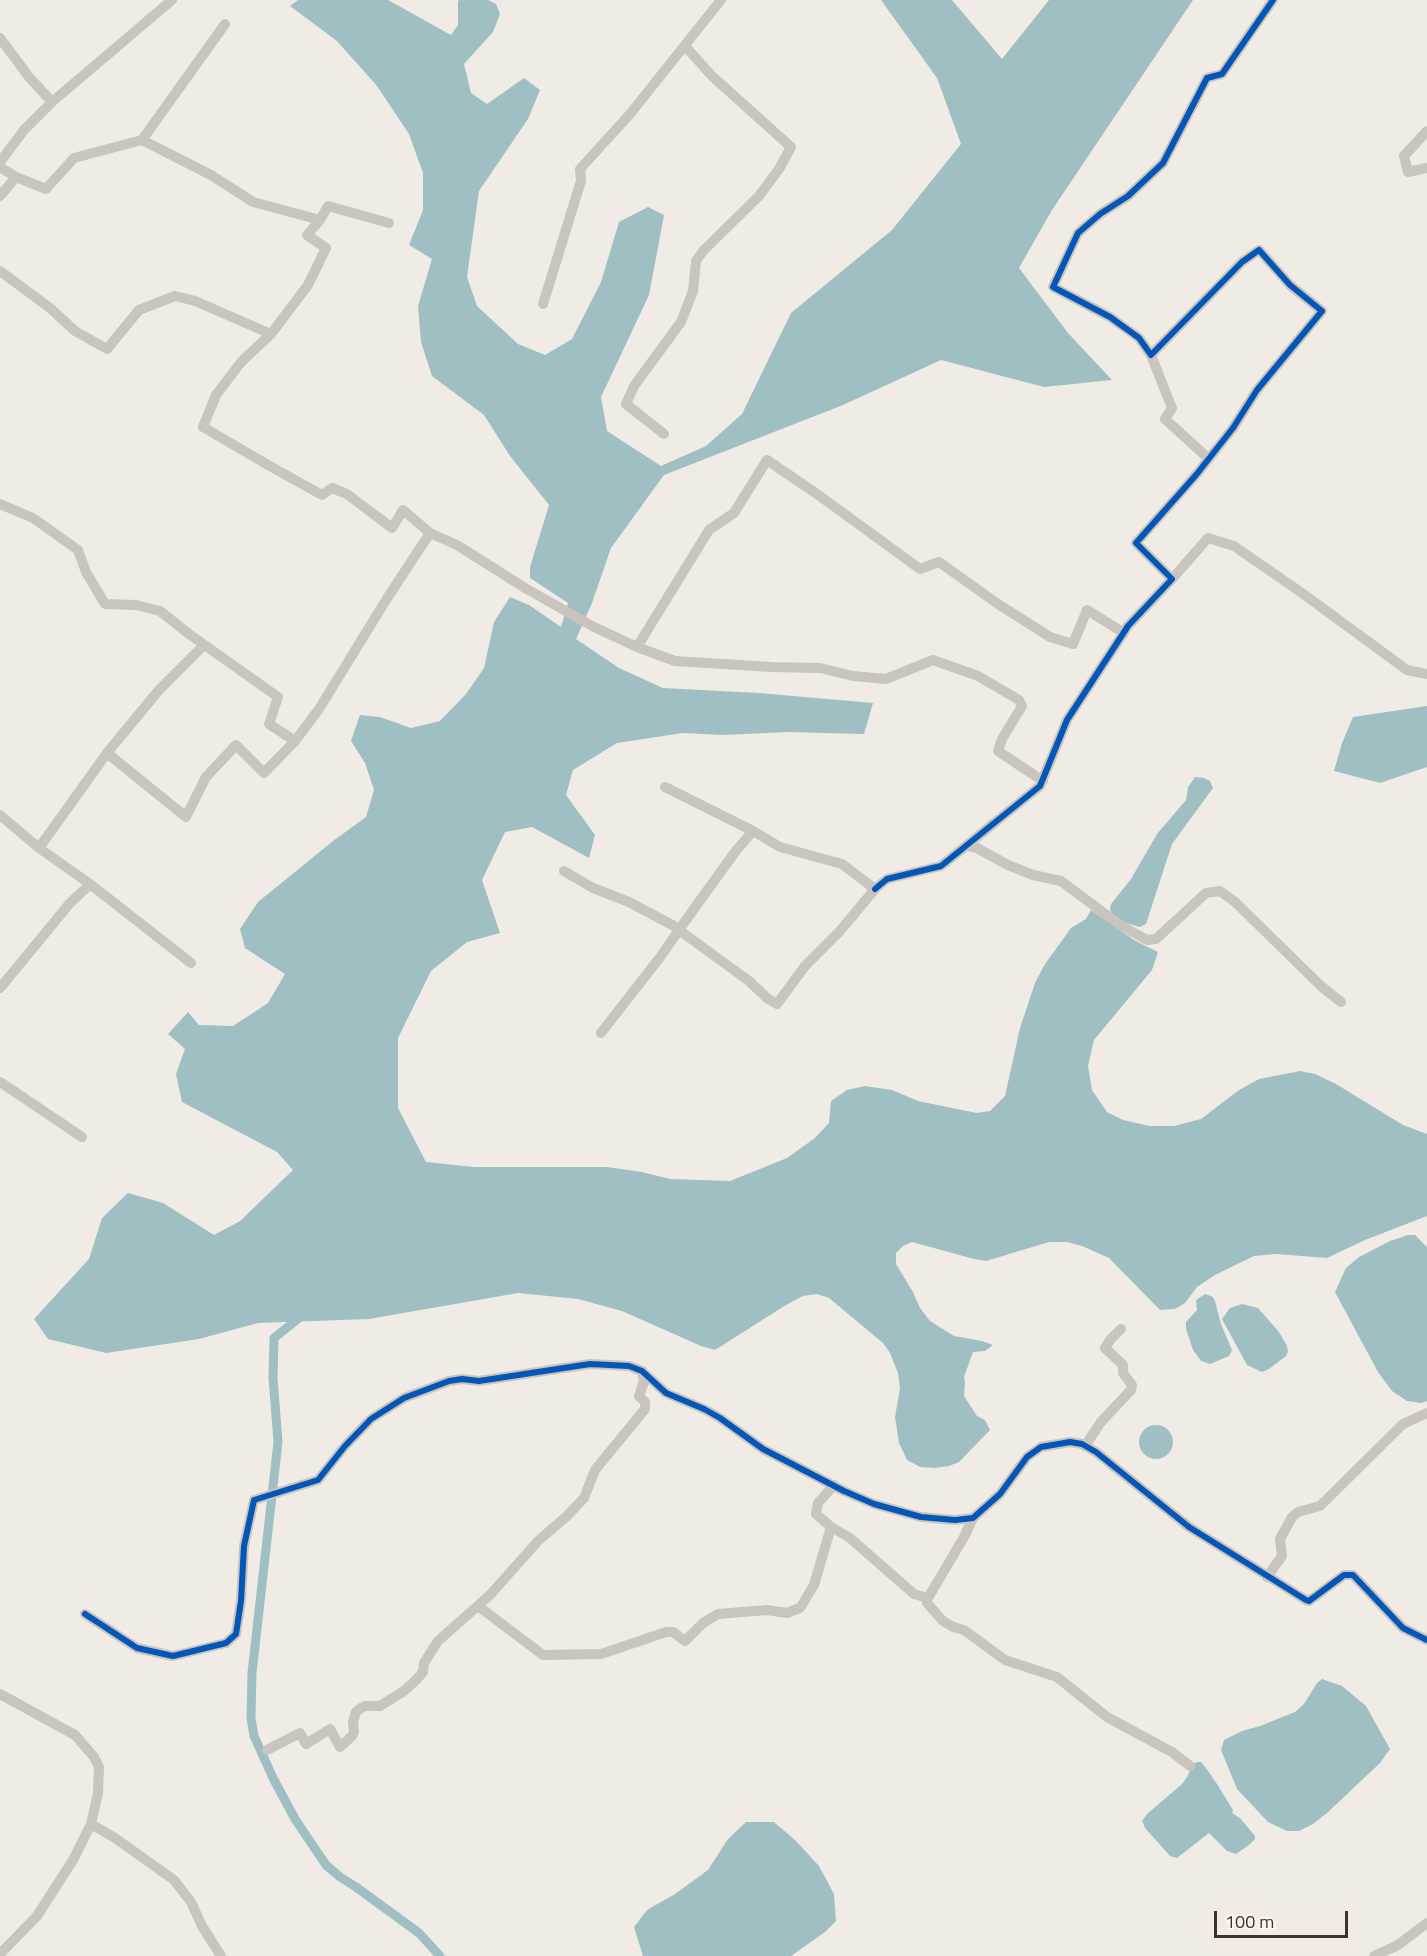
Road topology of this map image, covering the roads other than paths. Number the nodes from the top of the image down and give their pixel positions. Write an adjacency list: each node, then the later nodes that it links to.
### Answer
1 (172, 0): 7 (street)
2 (721, 0): 6 (street)
3 (1273, 0): 20 (street)
4 (225, 24): 9 (street)
5 (0, 38): 7 (street)
6 (685, 46): 18 (street); 21 (street)
7 (52, 102): 10 (street)
8 (1427, 131): 12 (street)
9 (142, 140): 13 (street); 15 (street)
10 (0, 162)
11 (0, 166): 13 (street)
12 (1427, 168)
13 (16, 177): 14 (street)
14 (0, 196)
15 (320, 220): 16 (street); 19 (street)
16 (389, 223)
17 (0, 271): 19 (street)
18 (543, 304)
19 (271, 334): 24 (street)
20 (1151, 355): 22 (street); 22 (street)
21 (664, 434)
22 (1209, 459): 25 (street)
23 (0, 504): 27 (street)
24 (430, 533): 28 (street); 30 (street)
25 (1172, 579): 26 (street); 29 (street)
26 (1124, 633): 28 (street); 32 (street)
27 (204, 645): 30 (street); 31 (street)
28 (637, 647): 32 (street)
29 (1427, 674)
30 (295, 741): 31 (street)
31 (107, 753): 37 (street)
32 (1043, 781): 36 (street)
33 (665, 787): 35 (street)
34 (0, 815): 37 (street)
35 (753, 831): 40 (street); 41 (street)
36 (968, 846): 40 (street); 44 (street)
37 (39, 848): 39 (street)
38 (564, 871): 41 (street)
39 (90, 884): 42 (street); 43 (street)
40 (875, 889): 41 (street)
41 (679, 930): 45 (street)
42 (191, 963)
43 (0, 988)
44 (1341, 1002)
45 (601, 1033)
46 (0, 1082): 47 (street)
47 (82, 1137)
48 (1121, 1329): 51 (street)
49 (642, 1371): 52 (street); 57 (street); 58 (street)
50 (1427, 1413): 55 (street)
51 (1085, 1446): 53 (street); 55 (street)
52 (834, 1485): 53 (street); 54 (street)
53 (973, 1518): 56 (street)
54 (831, 1527): 56 (street); 57 (street)
55 (1267, 1577): 59 (street)
56 (928, 1598): 62 (street)
57 (478, 1606): 61 (street)
58 (85, 1614)
59 (1427, 1640)
60 (0, 1694): 63 (street)
61 (267, 1750)
62 (1190, 1766)
63 (91, 1824): 65 (street); 66 (street)
64 (1427, 1923): 67 (street)
65 (0, 1954)
66 (221, 1956)
67 (1374, 1956)

